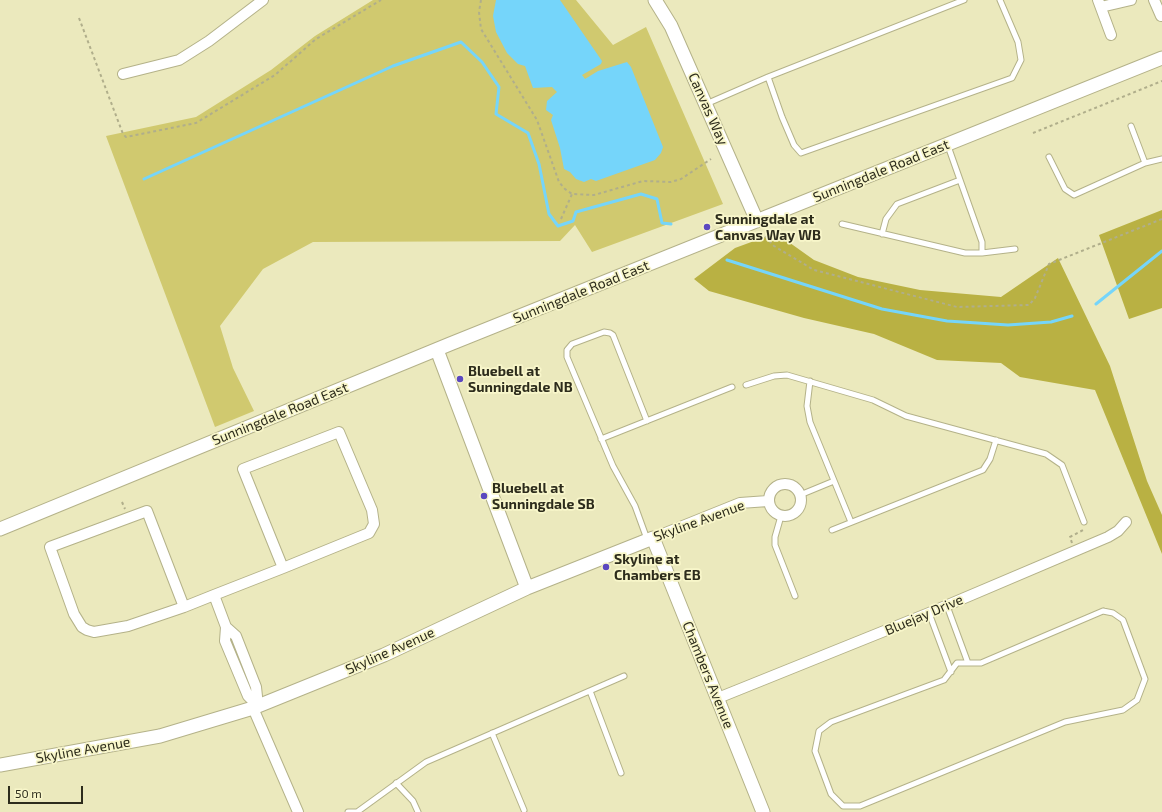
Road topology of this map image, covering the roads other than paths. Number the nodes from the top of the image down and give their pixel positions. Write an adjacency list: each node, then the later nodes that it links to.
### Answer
1 (263, 0): 11 (street)
2 (964, 0): 12 (lane)
3 (1000, 0): 12 (lane)
4 (1131, 0): 7 (street)
5 (1154, 0): 8 (street)
6 (658, 1): 13 (street, Canvas Way)
7 (1099, 4): 9 (street)
8 (1161, 16)
9 (1112, 35)
10 (1162, 58): 15 (street, Sunningdale Road East)
11 (123, 74)
12 (768, 77): 13 (lane)
13 (706, 104): 21 (street, Canvas Way)
14 (1131, 126): 18 (lane)
15 (947, 145): 19 (lane); 21 (street, Sunningdale Road East)
16 (1049, 157): 18 (lane)
17 (1162, 159): 18 (lane)
18 (1145, 163)
19 (960, 180): 22 (lane); 24 (lane)
20 (842, 224): 22 (lane)
21 (758, 226): 25 (street, Sunningdale Road East)
22 (882, 234): 24 (lane)
23 (1015, 249): 24 (lane)
24 (982, 253)
25 (437, 350): 39 (street, Sunningdale Road East); 43 (street)
26 (810, 381): 27 (lane); 31 (lane); 32 (lane)
27 (746, 385)
28 (732, 387): 29 (lane)
29 (647, 421): 30 (lane); 30 (lane)
30 (601, 439): 41 (lane)
31 (996, 440): 36 (lane); 37 (lane)
32 (834, 481): 33 (lane); 36 (lane)
33 (800, 495): 34 (street); 35 (street)
34 (768, 501): 35 (street); 41 (street, Skyline Avenue)
35 (781, 516): 45 (lane)
36 (850, 522): 40 (lane)
37 (1084, 522)
38 (1126, 522): 46 (street, Bluejay Drive)
39 (0, 529)
40 (832, 530)
41 (650, 539): 43 (street, Skyline Avenue); 53 (street, Chambers Avenue)
42 (282, 568): 42 (street); 44 (street)
43 (527, 588): 54 (street, Skyline Avenue)
44 (214, 596): 47 (street); 54 (street)
45 (795, 596)
46 (947, 606): 48 (street, Bluejay Drive); 49 (lane)
47 (184, 607): 47 (street)
48 (929, 613): 50 (lane); 53 (street, Bluejay Drive)
49 (968, 664): 50 (lane); 50 (lane)
50 (951, 672)
51 (624, 676): 52 (lane)
52 (590, 691): 55 (lane); 57 (lane)
53 (718, 698): 64 (street, Chambers Avenue)
54 (256, 707): 56 (street, Skyline Avenue); 60 (street)
55 (492, 733): 58 (lane); 59 (lane)
56 (0, 765)
57 (621, 773)
58 (396, 783): 62 (lane); 63 (lane)
59 (524, 810)
60 (298, 812)
61 (348, 812): 62 (lane)
62 (357, 812)
63 (418, 812)
64 (763, 812)

